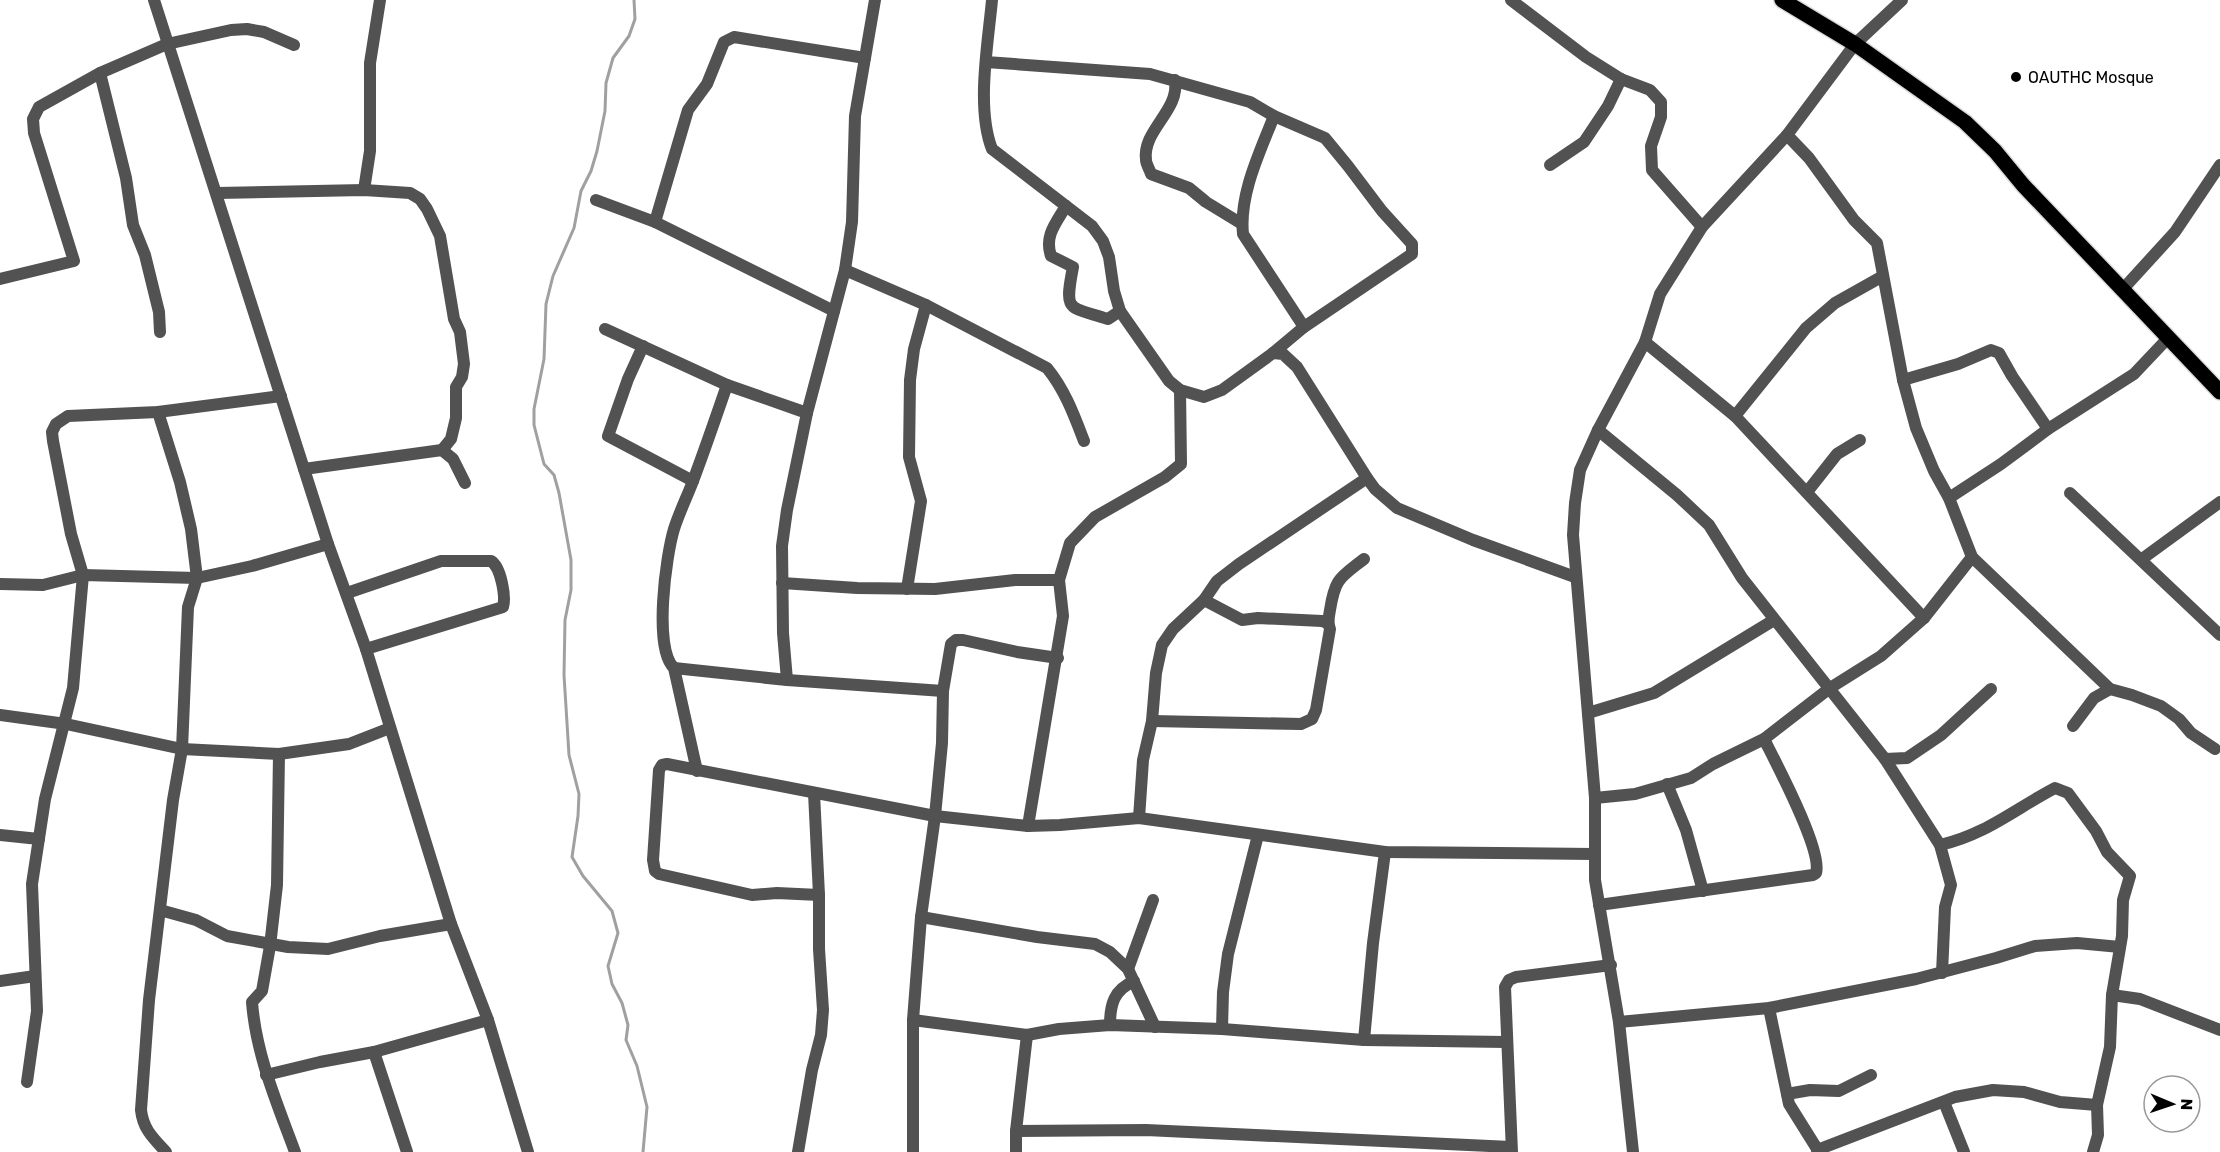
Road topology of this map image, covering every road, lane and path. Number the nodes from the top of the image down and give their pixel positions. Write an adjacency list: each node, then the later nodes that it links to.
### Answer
1 (154, 0): 8 (street)
2 (380, 0): 20 (street)
3 (875, 0): 11 (street)
4 (992, 0): 12 (street)
5 (1511, 0): 14 (street)
6 (1782, 0): 9 (main road)
7 (1902, 0): 9 (street)
8 (167, 44): 10 (street); 13 (street); 21 (street)
9 (1855, 44): 17 (street); 30 (main road)
10 (294, 45)
11 (865, 58): 24 (street); 27 (street)
12 (986, 62): 15 (street); 23 (street)
13 (100, 72): 29 (street); 36 (street)
14 (1621, 79): 18 (street); 26 (street)
15 (1175, 80): 16 (street); 25 (street)
16 (1274, 116): 25 (street); 34 (street)
17 (1787, 135): 26 (street); 28 (street)
18 (1551, 165)
19 (2220, 165): 30 (street)
20 (364, 190): 21 (street); 53 (street)
21 (217, 193): 45 (street)
22 (596, 200): 24 (street)
23 (1066, 206): 33 (street); 33 (street)
24 (655, 222): 32 (street)
25 (1242, 224): 34 (street)
26 (1702, 227): 38 (street)
27 (845, 270): 31 (street); 32 (street)
28 (1883, 276): 41 (street); 48 (street)
29 (0, 279)
30 (2123, 289): 37 (main road)
31 (926, 305): 52 (street); 72 (street)
32 (834, 311): 47 (street)
33 (1120, 311): 43 (street)
34 (1304, 327): 40 (street)
35 (605, 329): 39 (street)
36 (160, 333)
37 (2169, 337): 44 (main road); 49 (street)
38 (1645, 342): 48 (street); 50 (street)
39 (643, 346): 42 (street); 56 (street)
40 (1273, 353): 43 (street); 55 (street)
41 (1903, 380): 49 (street); 60 (street)
42 (727, 385): 47 (street); 56 (street)
43 (1180, 390): 69 (street)
44 (2220, 392)
45 (281, 396): 46 (street); 54 (street)
46 (158, 412): 66 (street); 68 (street)
47 (807, 413): 70 (street)
48 (1735, 416): 58 (street)
49 (2049, 429): 60 (street)
50 (1598, 430): 67 (street); 76 (street)
51 (1860, 440): 58 (street)
52 (1084, 441)
53 (442, 450): 54 (street); 57 (street)
54 (303, 469): 62 (street)
55 (1367, 478): 67 (street); 74 (street)
56 (693, 481): 81 (street)
57 (465, 483)
58 (1806, 492): 75 (street)
59 (2070, 493): 65 (street)
60 (1948, 498): 63 (street)
61 (2220, 502): 65 (street)
62 (328, 544): 68 (street); 73 (street)
63 (1972, 557): 75 (street); 85 (street)
64 (1364, 559): 77 (street)
65 (2142, 559): 78 (street)
66 (83, 575): 68 (street); 71 (street); 90 (street)
67 (1575, 577): 87 (street)
68 (197, 578): 94 (street)
69 (1059, 580): 72 (street); 80 (street)
70 (782, 583): 72 (street); 82 (street)
71 (0, 584)
72 (907, 589)
73 (347, 593): 79 (street); 79 (street)
74 (1204, 600): 77 (street); 89 (street)
75 (1924, 618): 83 (street)
76 (1774, 620): 83 (street); 87 (street)
77 (1328, 623): 89 (street)
78 (2220, 635)
79 (366, 649): 92 (street)
80 (1058, 657): 86 (street); 104 (street)
81 (674, 668): 82 (street); 98 (street)
82 (787, 680): 86 (street)
83 (1830, 688): 93 (street); 97 (street)
84 (1991, 689): 97 (street)
85 (2110, 689): 91 (street); 95 (street)
86 (944, 691): 102 (street)
87 (1588, 713): 101 (street)
88 (0, 715): 90 (street)
89 (1152, 721): 103 (street)
90 (66, 724): 94 (street); 107 (street)
91 (2073, 726)
92 (390, 728): 96 (street); 117 (street)
93 (1764, 739): 99 (street); 111 (street)
94 (182, 749): 96 (street); 115 (street)
95 (2215, 749)
96 (279, 754): 118 (street)
97 (1885, 759): 108 (street)
98 (697, 771): 100 (street); 112 (street)
99 (1667, 784): 101 (street); 111 (street)
100 (814, 793): 102 (street); 112 (street)
101 (1595, 798): 110 (street)
102 (935, 816): 104 (street); 116 (street)
103 (1139, 818): 104 (street); 106 (street)
104 (1028, 826)
105 (0, 835): 107 (street)
106 (1258, 835): 109 (street); 133 (street)
107 (39, 838): 123 (street)
108 (1940, 845): 119 (street); 122 (street)
109 (1385, 852): 110 (street); 136 (street)
110 (1594, 855): 114 (street)
111 (1703, 891): 114 (street)
112 (819, 895): 152 (street)
113 (1153, 900): 121 (street)
114 (1599, 905): 120 (street)
115 (160, 910): 118 (street); 148 (street)
116 (921, 917): 121 (street); 129 (street)
117 (451, 924): 118 (street); 128 (street)
118 (270, 946): 139 (street)
119 (2120, 947): 122 (street); 126 (street)
120 (1611, 965): 130 (street); 137 (street)
121 (1128, 969): 125 (street)
122 (1942, 973): 127 (street)
123 (34, 976): 124 (street); 141 (street)
124 (0, 981)
125 (1134, 981): 131 (street); 132 (street)
126 (2112, 995): 134 (street); 144 (street)
127 (1769, 1008): 130 (street); 142 (street)
128 (488, 1020): 138 (street); 151 (street)
129 (913, 1020): 135 (street); 153 (street)
130 (1619, 1022): 155 (street)
131 (1110, 1025): 132 (street); 135 (street)
132 (1155, 1027): 133 (street)
133 (1222, 1029): 136 (street)
134 (2220, 1030)
135 (1027, 1035): 145 (street)
136 (1364, 1040): 137 (street)
137 (1506, 1042): 146 (street)
138 (374, 1052): 139 (street); 150 (street)
139 (266, 1075): 149 (street)
140 (1871, 1075): 142 (street)
141 (27, 1082)
142 (1787, 1094): 147 (street)
143 (1944, 1102): 144 (street); 147 (street); 156 (street)
144 (2097, 1105): 157 (street)
145 (1016, 1131): 146 (street); 154 (street)
146 (1511, 1149)
147 (1818, 1151)
148 (166, 1152)
149 (295, 1152)
150 (407, 1152)
151 (528, 1152)
152 (798, 1152)
153 (913, 1152)
154 (1016, 1152)
155 (1633, 1152)
156 (1964, 1152)
157 (2093, 1152)

